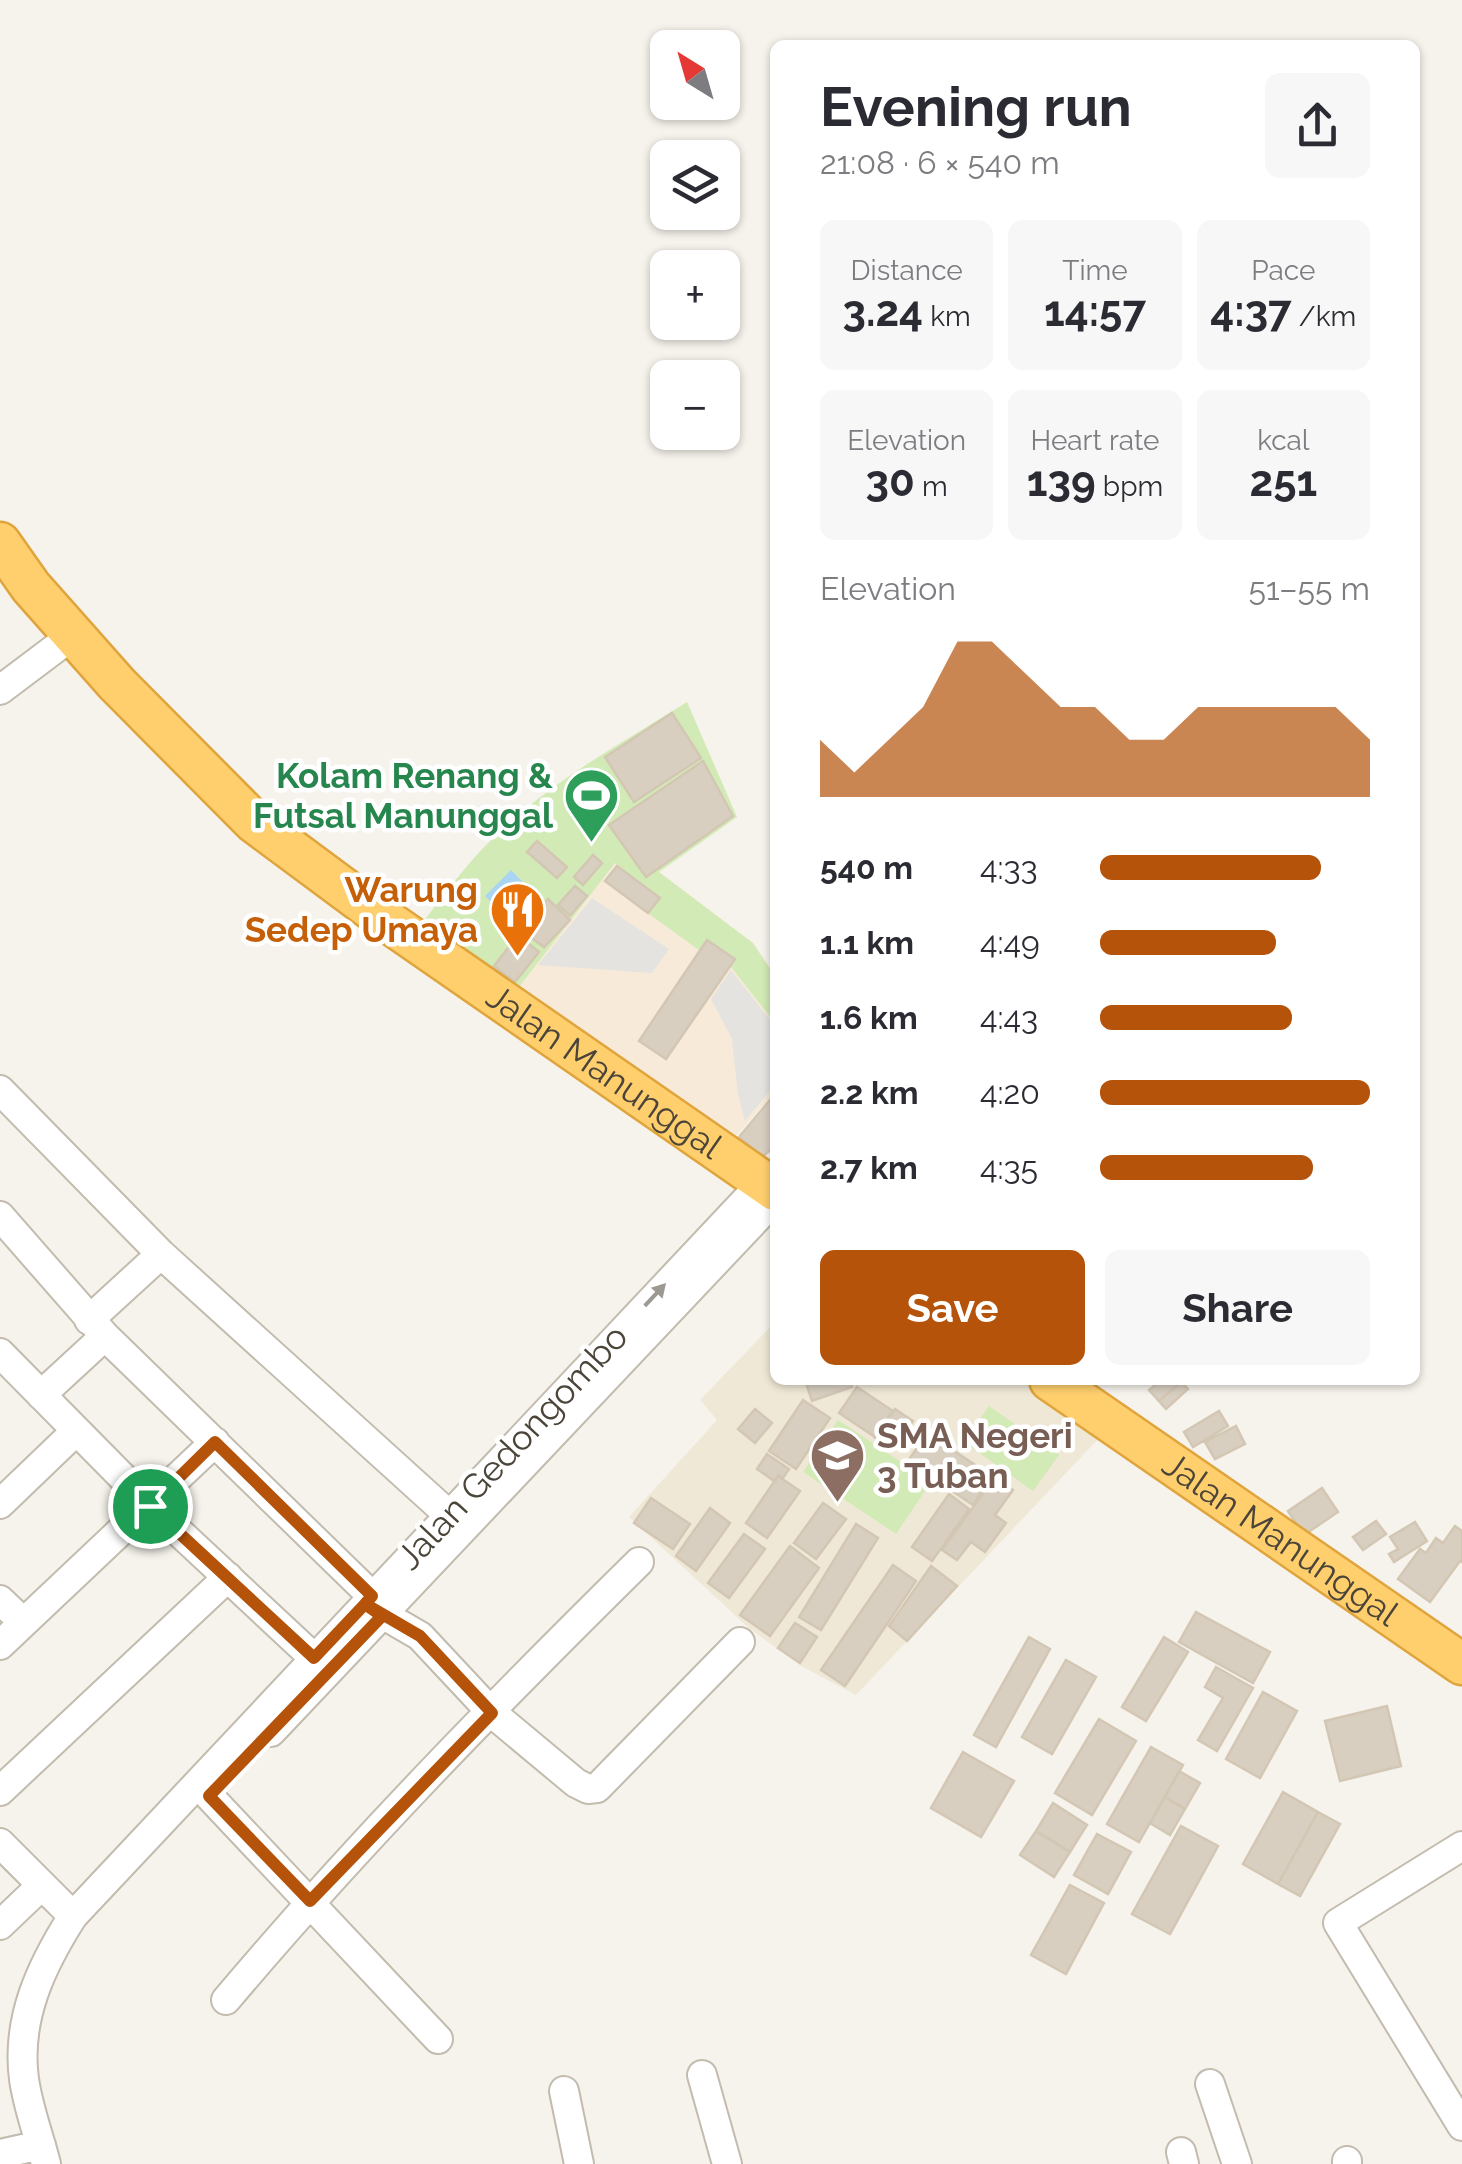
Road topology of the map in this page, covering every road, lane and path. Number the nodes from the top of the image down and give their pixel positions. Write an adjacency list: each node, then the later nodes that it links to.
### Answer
1 (0, 543): 2 (highway, Jalan Manunggal)
2 (73, 635): 3 (street); 5 (highway, Jalan Manunggal)
3 (0, 690)
4 (0, 1090): 9 (street)
5 (770, 1189)
6 (770, 1191): 18 (street, Jalan Gedongombo, one-way to 6)
7 (770, 1191): 22 (street, Jalan Gedongombo)
8 (0, 1216): 10 (street)
9 (162, 1254): 10 (street); 18 (street)
10 (97, 1328): 13 (street); 15 (street)
11 (4, 1366): 13 (street)
12 (1057, 1385): 27 (highway, Jalan Manunggal)
13 (41, 1395): 14 (street)
14 (76, 1431): 16 (street); 17 (street)
15 (215, 1442): 17 (street); 22 (street)
16 (0, 1504)
17 (150, 1506): 20 (street); 23 (street)
18 (448, 1514): 22 (street, Jalan Gedongombo)
19 (639, 1562): 28 (street)
20 (228, 1577): 26 (street); 29 (street)
21 (0, 1600): 23 (street)
22 (373, 1605): 26 (street, Jalan Gedongombo); 28 (street); 30 (street, Jalan Gedongombo)
23 (23, 1622): 25 (street)
24 (740, 1642): 28 (street)
25 (0, 1644)
26 (314, 1658): 35 (street, Jalan Gedongombo)
27 (1462, 1664)
28 (492, 1713): 34 (street)
29 (0, 1791)
30 (209, 1796): 34 (street); 38 (street, Jalan Gedongombo)
31 (0, 1843): 33 (street)
32 (1462, 1846): 45 (street)
33 (41, 1886): 35 (street); 36 (street)
34 (310, 1901): 37 (street); 39 (street)
35 (73, 1916): 38 (street, Jalan Gedongombo)
36 (0, 1925)
37 (226, 2000)
38 (33, 2029): 40 (street); 42 (street, Jalan Gedongombo); 47 (street, Jalan Gedongombo)
39 (438, 2040)
40 (0, 2044)
41 (702, 2074): 49 (street)
42 (12, 2080): 47 (street, Jalan Gedongombo)
43 (1210, 2084): 50 (street)
44 (564, 2091): 48 (street)
45 (1462, 2126)
46 (0, 2154): 47 (street)
47 (49, 2158)
48 (579, 2164)
49 (727, 2164)
50 (1236, 2164)

